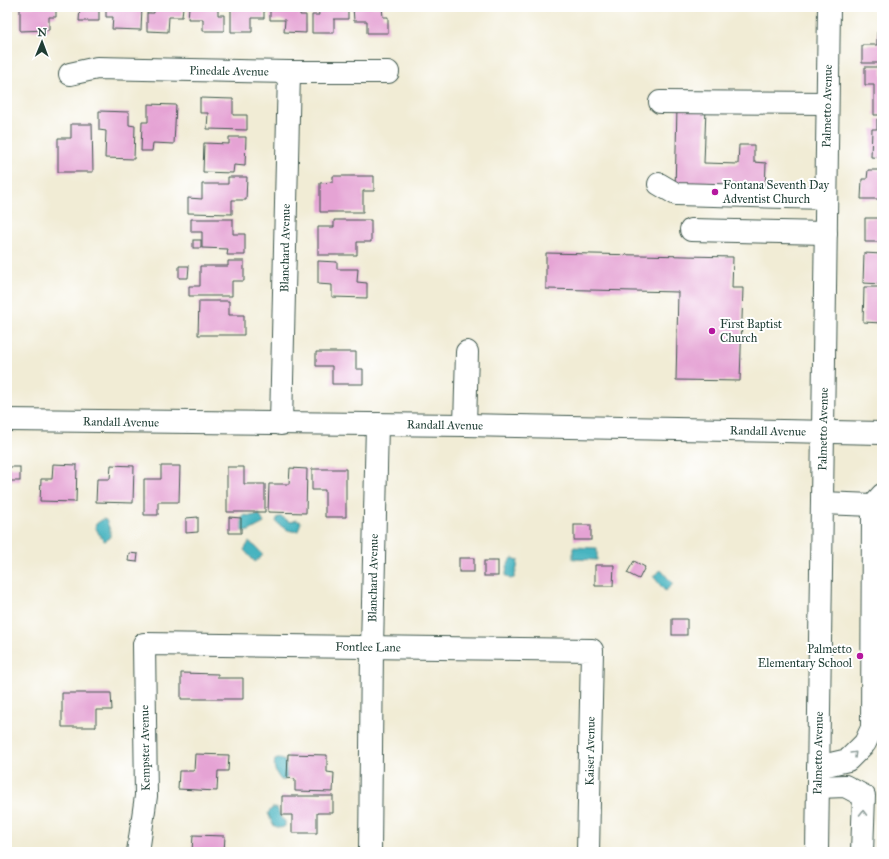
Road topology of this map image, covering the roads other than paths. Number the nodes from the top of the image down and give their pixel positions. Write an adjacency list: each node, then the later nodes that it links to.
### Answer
1 (829, 7): 6 (street, Palmetto Avenue)
2 (289, 72): 3 (street, Pinedale Avenue); 4 (street, Pinedale Avenue); 13 (street, Blanchard Avenue)
3 (388, 72)
4 (70, 74)
5 (660, 102): 6 (street)
6 (828, 103): 8 (street, Palmetto Avenue)
7 (660, 184): 8 (street)
8 (826, 198): 10 (street, Palmetto Avenue)
9 (691, 230): 10 (street)
10 (826, 233): 16 (street, Palmetto Avenue)
11 (466, 352): 15 (street)
12 (7, 420): 13 (street, Randall Avenue)
13 (281, 424): 14 (street, Randall Avenue)
14 (377, 424): 15 (street, Randall Avenue); 21 (street, Blanchard Avenue)
15 (465, 425): 16 (street, Randall Avenue)
16 (823, 432): 17 (street, Randall Avenue); 19 (street, Palmetto Avenue)
17 (882, 433)
18 (878, 500): 19 (street); 23 (street, one-way to 18)
19 (822, 503): 23 (street, Palmetto Avenue)
20 (144, 644): 21 (street, Fontlee Lane); 24 (street, Kempster Avenue)
21 (372, 648): 22 (street, Fontlee Lane); 25 (street, Blanchard Avenue)
22 (592, 650): 26 (street, Kaiser Avenue)
23 (818, 777): 27 (street, Palmetto Avenue); 28 (street, one-way to 23)
24 (138, 852)
25 (370, 852)
26 (588, 852)
27 (817, 852)
28 (862, 852)

